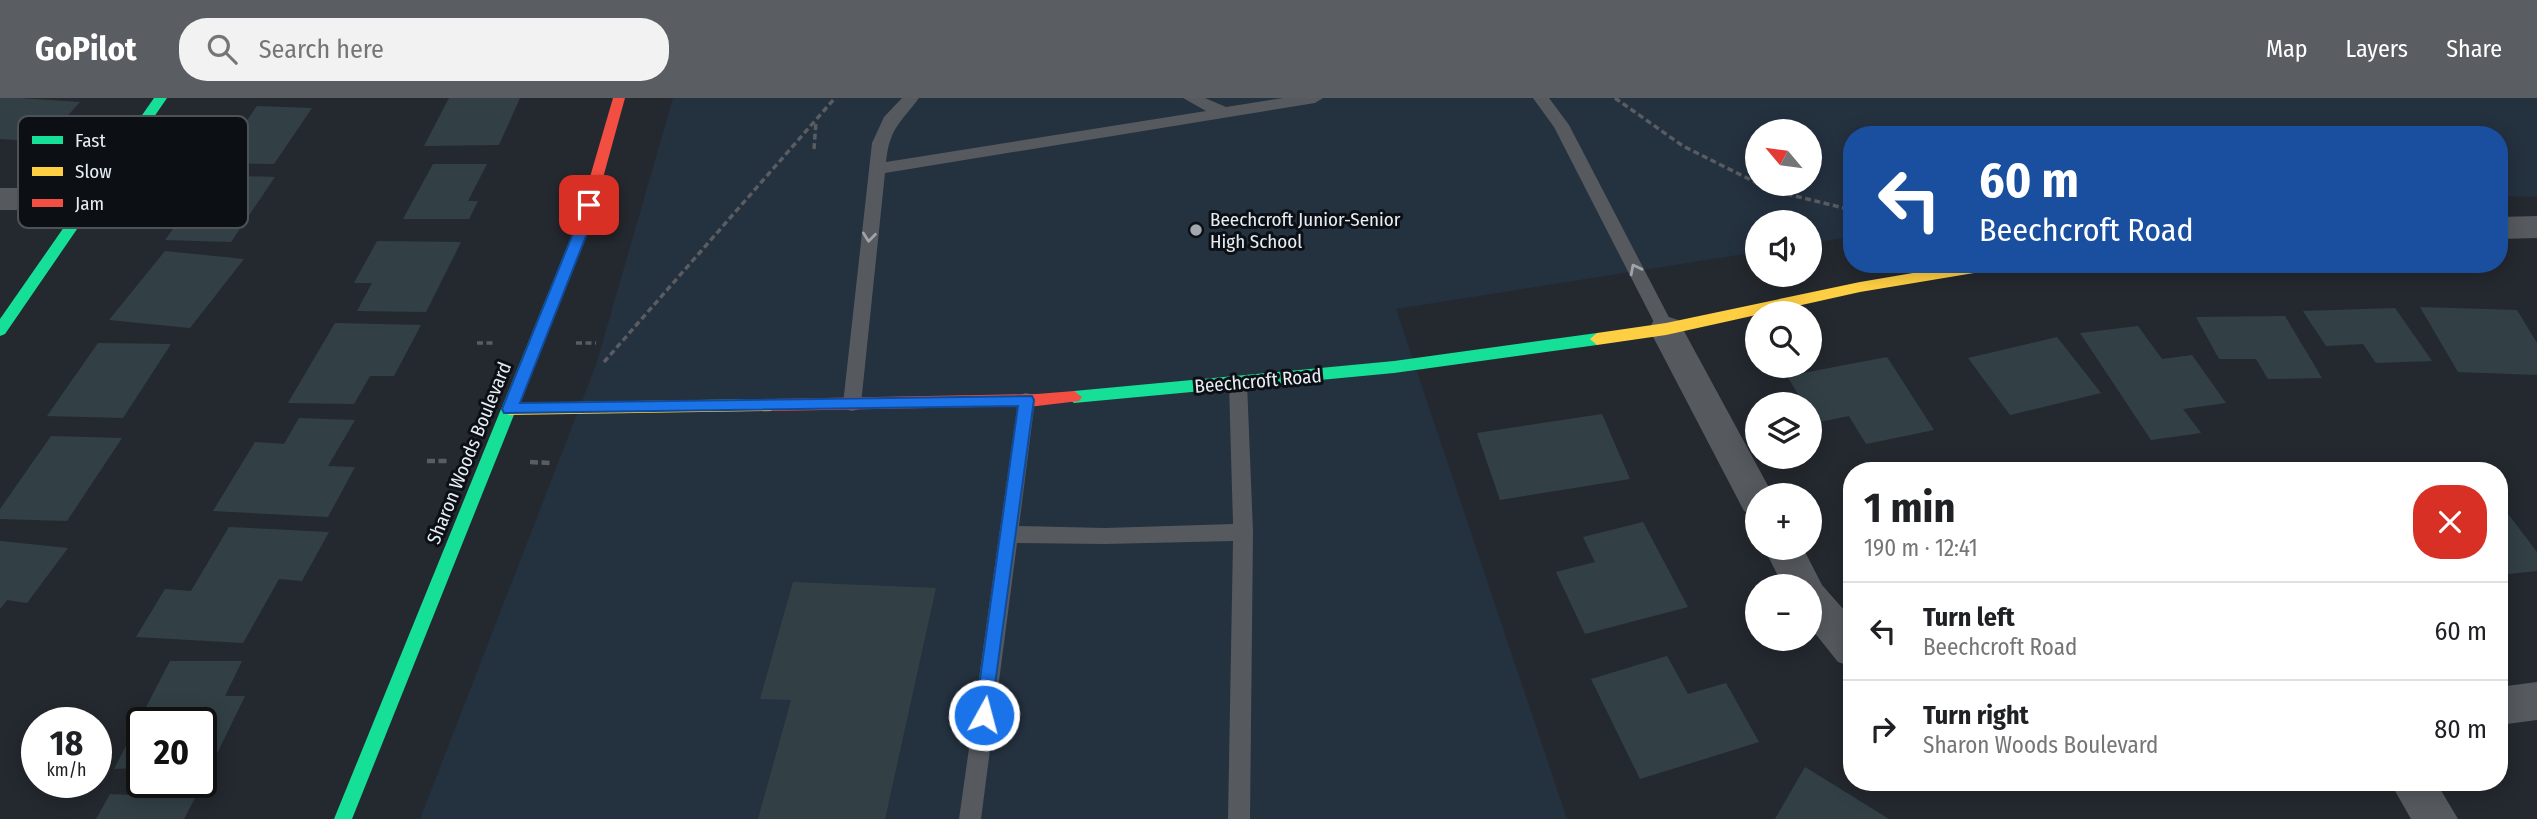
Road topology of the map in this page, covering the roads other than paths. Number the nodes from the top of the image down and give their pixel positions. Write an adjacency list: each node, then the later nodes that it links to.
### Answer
1 (161, 98): 8 (street)
2 (618, 98): 21 (street, Sharon Woods Boulevard)
3 (911, 98): 9 (lane)
4 (1192, 98): 7 (lane)
5 (1315, 98): 7 (lane)
6 (1541, 98): 16 (lane, one-way to 6)
7 (1226, 113): 9 (lane)
8 (148, 116)
9 (877, 169): 20 (lane, one-way to 20)
10 (0, 199): 11 (street)
11 (18, 199)
12 (2537, 227): 14 (street)
13 (70, 228): 17 (street)
14 (2508, 228)
15 (1944, 273): 16 (street, Beechcroft Road)
16 (1666, 329): 18 (street, Beechcroft Road); 22 (street)
17 (0, 330)
18 (1238, 383): 19 (street, Beechcroft Road); 23 (lane)
19 (1026, 400): 20 (street, Beechcroft Road); 24 (lane)
20 (852, 404): 21 (street, Beechcroft Road)
21 (509, 409): 30 (street, Sharon Woods Boulevard)
22 (1748, 483)
23 (1243, 532): 24 (lane); 32 (lane)
24 (1008, 534): 31 (lane)
25 (1822, 613): 26 (street)
26 (1843, 638)
27 (2537, 701): 28 (street)
28 (2508, 705)
29 (2417, 791): 33 (street)
30 (343, 819)
31 (970, 819)
32 (1240, 819)
33 (2436, 819)

